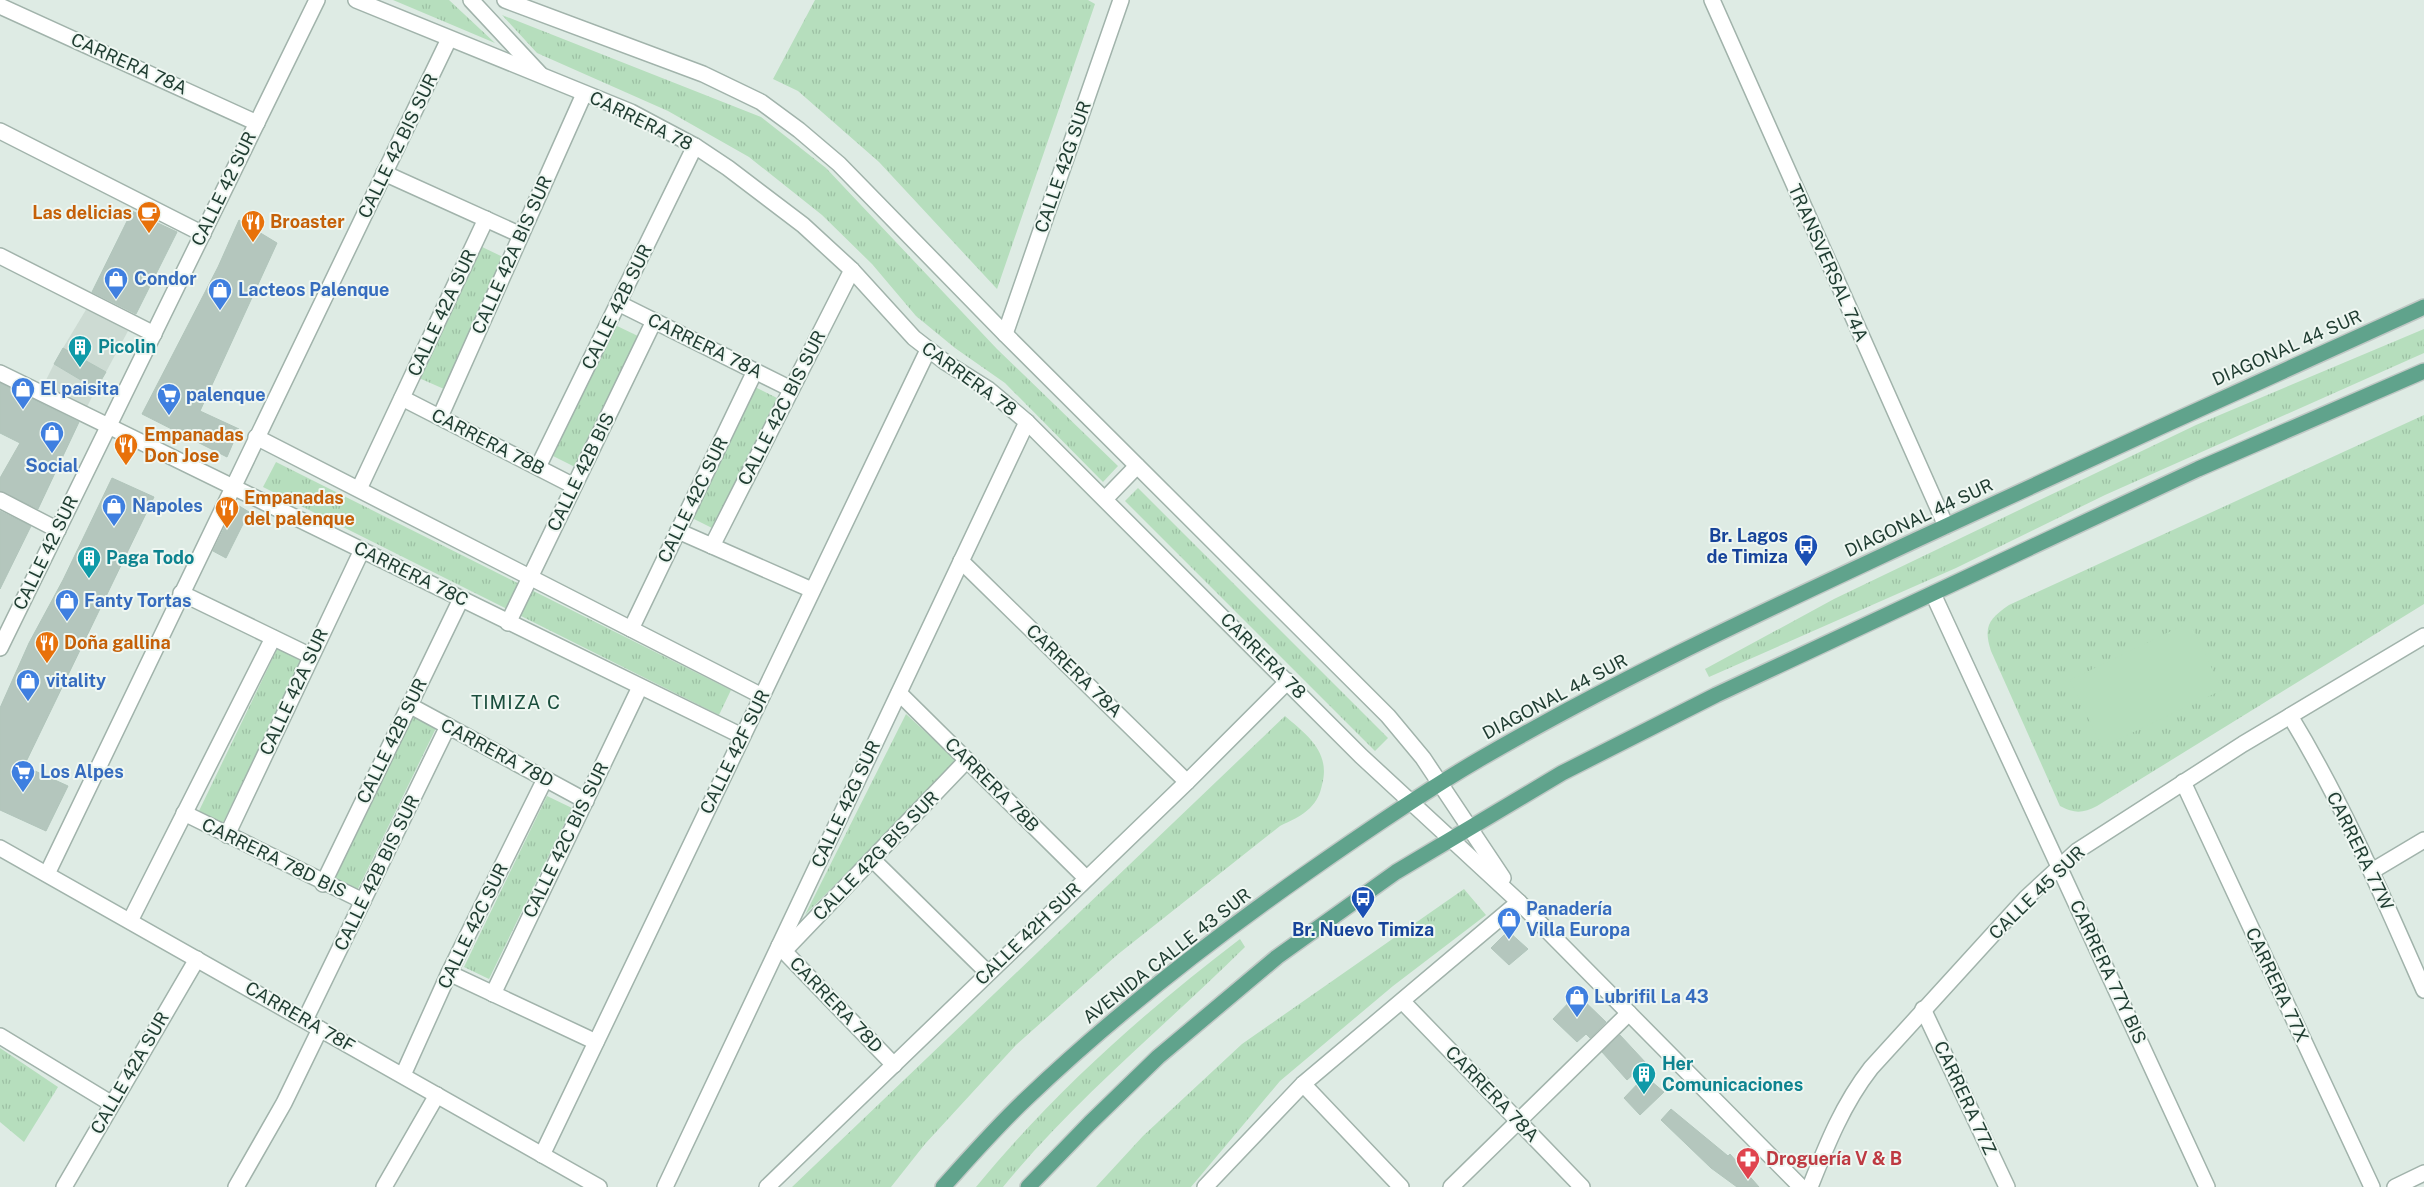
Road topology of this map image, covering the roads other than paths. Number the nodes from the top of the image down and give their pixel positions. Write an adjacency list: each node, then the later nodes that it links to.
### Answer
1 (317, 0): 11 (street, CALLE 42 SUR)
2 (356, 0): 8 (street, CARRERA 78)
3 (471, 0): 9 (street)
4 (505, 0): 24 (street, CARRERA 78)
5 (1121, 0): 24 (street, CALLE 42G SUR)
6 (1712, 0): 42 (street, TRANSVERSAL 74A)
7 (0, 6): 11 (street, CARRERA 78A)
8 (449, 39): 9 (street, CARRERA 78); 14 (street, CALLE 42 BIS SUR)
9 (543, 77): 10 (street, CARRERA 78)
10 (584, 94): 13 (street, CARRERA 78); 17 (street, CALLE 42A BIS SUR)
11 (257, 123): 16 (street, CALLE 42 SUR)
12 (0, 131): 16 (street)
13 (695, 146): 19 (street, CARRERA 78); 20 (street, CALLE 42B SUR)
14 (384, 173): 15 (street); 34 (street, CALLE 42 BIS SUR)
15 (486, 219): 17 (street); 30 (street, CALLE 42A SUR)
16 (202, 234): 23 (street, CALLE 42 SUR)
17 (521, 235): 31 (street, CALLE 42A BIS SUR)
18 (0, 256): 23 (street)
19 (852, 270): 25 (street, CARRERA 78); 29 (street, CALLE 42C BIS SUR)
20 (618, 303): 22 (street, CARRERA 78A); 36 (street, CALLE 42B SUR)
21 (2424, 307): 42 (main road, DIAGONAL 44 SUR)
22 (654, 321): 26 (street, CARRERA 78A); 38 (street, CALLE 42B BIS)
23 (154, 334): 33 (street, CALLE 42 SUR)
24 (1005, 334): 35 (street, CARRERA 78)
25 (928, 350): 32 (street, CARRERA 78); 49 (street, CALLE 42F SUR)
26 (755, 371): 29 (street, CARRERA 78A); 44 (street, CALLE 42C SUR)
27 (2424, 371): 51 (main road)
28 (0, 372): 33 (street, CARRERA 78C)
29 (791, 389): 45 (street, CALLE 42C BIS SUR)
30 (402, 398): 31 (street, CARRERA 78B); 39 (street, CALLE 42A SUR)
31 (440, 417): 36 (street, CARRERA 78B)
32 (1027, 422): 40 (street, CARRERA 78); 47 (street, CALLE 42G SUR)
33 (109, 425): 37 (street, CARRERA 78C); 43 (street, CALLE 42 SUR)
34 (256, 437): 37 (street, CALLE 42 BIS SUR); 39 (street)
35 (1137, 466): 40 (street); 72 (street, CARRERA 78)
36 (538, 467): 38 (street, CARRERA 78B)
37 (232, 486): 46 (street, CARRERA 78C); 50 (street, CALLE 42 BIS SUR)
38 (574, 486): 48 (street, CALLE 42B BIS)
39 (359, 489): 48 (street)
40 (1105, 499): 60 (street, CARRERA 78)
41 (0, 500): 43 (street)
42 (1946, 526): 72 (main road, DIAGONAL 44 SUR)
43 (58, 530): 54 (street, CALLE 42 SUR)
44 (678, 531): 45 (street); 55 (street, CALLE 42C SUR)
45 (712, 546): 49 (street)
46 (362, 550): 52 (street, CARRERA 78C); 59 (street, CALLE 42A SUR)
47 (961, 561): 62 (street, CALLE 42G SUR); 70 (street, CARRERA 78A)
48 (529, 578): 53 (street, CALLE 42B BIS); 55 (street)
49 (812, 590): 63 (street, CALLE 42F SUR)
50 (181, 593): 57 (street); 84 (street, CALLE 42 BIS SUR)
51 (1933, 594): 76 (main road); 82 (street, CARRERA 77Y BIS)
52 (460, 598): 53 (street, CARRERA 78C); 64 (street, CALLE 42B SUR)
53 (508, 623): 61 (street, CARRERA 78C)
54 (5, 626): 58 (street, CALLE 42 SUR)
55 (631, 629): 63 (street)
56 (2424, 636): 65 (street, CALLE 45 SUR)
57 (273, 638): 59 (street); 75 (street)
58 (0, 648)
59 (311, 656): 77 (street, CALLE 42A SUR)
60 (1288, 681): 70 (street, CALLE 42H SUR); 74 (street, CARRERA 78)
61 (640, 687): 67 (street, CARRERA 78C); 73 (street, CALLE 42C BIS SUR)
62 (899, 693): 68 (street, CARRERA 78B); 90 (street, CALLE 42G SUR)
63 (762, 696): 67 (street, CALLE 42F SUR)
64 (409, 705): 66 (street, CARRERA 78D); 86 (street, CALLE 42B SUR)
65 (2290, 716): 71 (street, CALLE 45 SUR); 83 (street, CARRERA 77W)
66 (448, 726): 69 (street, CARRERA 78D); 87 (street, CALLE 42B BIS SUR)
67 (742, 736): 102 (street, CALLE 42F SUR)
68 (967, 760): 81 (street, CALLE 42G BIS SUR); 85 (street, CARRERA 78B)
69 (545, 779): 73 (street, CARRERA 78D); 92 (street, CALLE 42C SUR)
70 (1187, 782): 85 (street, CALLE 42H SUR)
71 (2183, 782): 82 (street, CALLE 45 SUR); 127 (street, CARRERA 77X)
72 (1440, 784): 74 (main road, AVENIDA CALLE 43 SUR); 76 (street, CARRERA 78)
73 (586, 800): 95 (street, CALLE 42C BIS SUR)
74 (1411, 802): 78 (street, CARRERA 78); 118 (main road, AVENIDA CALLE 43 SUR)
75 (184, 813): 77 (street, CARRERA 78D BIS); 89 (street)
76 (1470, 828): 78 (main road); 88 (street, CARRERA 78)
77 (226, 835): 86 (street, CARRERA 78D BIS)
78 (1451, 839): 88 (street, CARRERA 78); 119 (main road)
79 (2424, 840): 83 (street)
80 (0, 848): 84 (street, CARRERA 78F)
81 (872, 859): 90 (street, CALLE 42G BIS SUR); 93 (street)
82 (2059, 866): 97 (street, CALLE 45 SUR); 126 (street, CARRERA 77Y BIS)
83 (2372, 871): 94 (street, CARRERA 77W)
84 (47, 874): 89 (street, CARRERA 78F)
85 (1086, 878): 93 (street, CALLE 42H SUR)
86 (324, 884): 87 (street, CARRERA 78D BIS)
87 (363, 901): 99 (street, CALLE 42B BIS SUR)
88 (1519, 902): 96 (street); 98 (street, CARRERA 78)
89 (130, 921): 91 (street, CARRERA 78F)
90 (782, 949): 103 (street, CARRERA 78D); 116 (street, CALLE 42G SUR)
91 (197, 959): 99 (street, CARRERA 78F); 107 (street, CALLE 42A SUR)
92 (449, 973): 95 (street); 104 (street, CALLE 42C SUR)
93 (988, 973): 103 (street, CALLE 42H SUR)
94 (2424, 990)
95 (493, 994): 102 (street)
96 (1403, 1002): 105 (street); 108 (street, CARRERA 78A)
97 (1923, 1009): 124 (street, CALLE 45 SUR); 125 (street, CARRERA 77Z)
98 (1629, 1013): 108 (street); 123 (street, CARRERA 78)
99 (305, 1020): 100 (street, CARRERA 78F)
100 (320, 1029): 104 (street, CARRERA 78F); 113 (street)
101 (0, 1036): 107 (street)
102 (596, 1042): 109 (street, CALLE 42F SUR)
103 (894, 1065): 117 (street, CALLE 42H SUR)
104 (403, 1075): 106 (street, CARRERA 78F)
105 (1303, 1084): 111 (street); 120 (street)
106 (437, 1095): 109 (street, CARRERA 78F); 114 (street)
107 (112, 1104): 112 (street, CALLE 42A SUR)
108 (1519, 1122): 121 (street); 122 (street, CARRERA 78A)
109 (542, 1155): 115 (street, CARRERA 78F)
110 (2424, 1173): 128 (street)
111 (1209, 1185)
112 (64, 1187)
113 (236, 1187)
114 (384, 1187)
115 (599, 1187)
116 (665, 1187)
117 (767, 1187)
118 (943, 1187)
119 (1028, 1187)
120 (1401, 1187)
121 (1451, 1187)
122 (1582, 1187)
123 (1800, 1187)
124 (1810, 1187)
125 (2007, 1187)
126 (2207, 1187)
127 (2372, 1187)
128 (2395, 1187)

